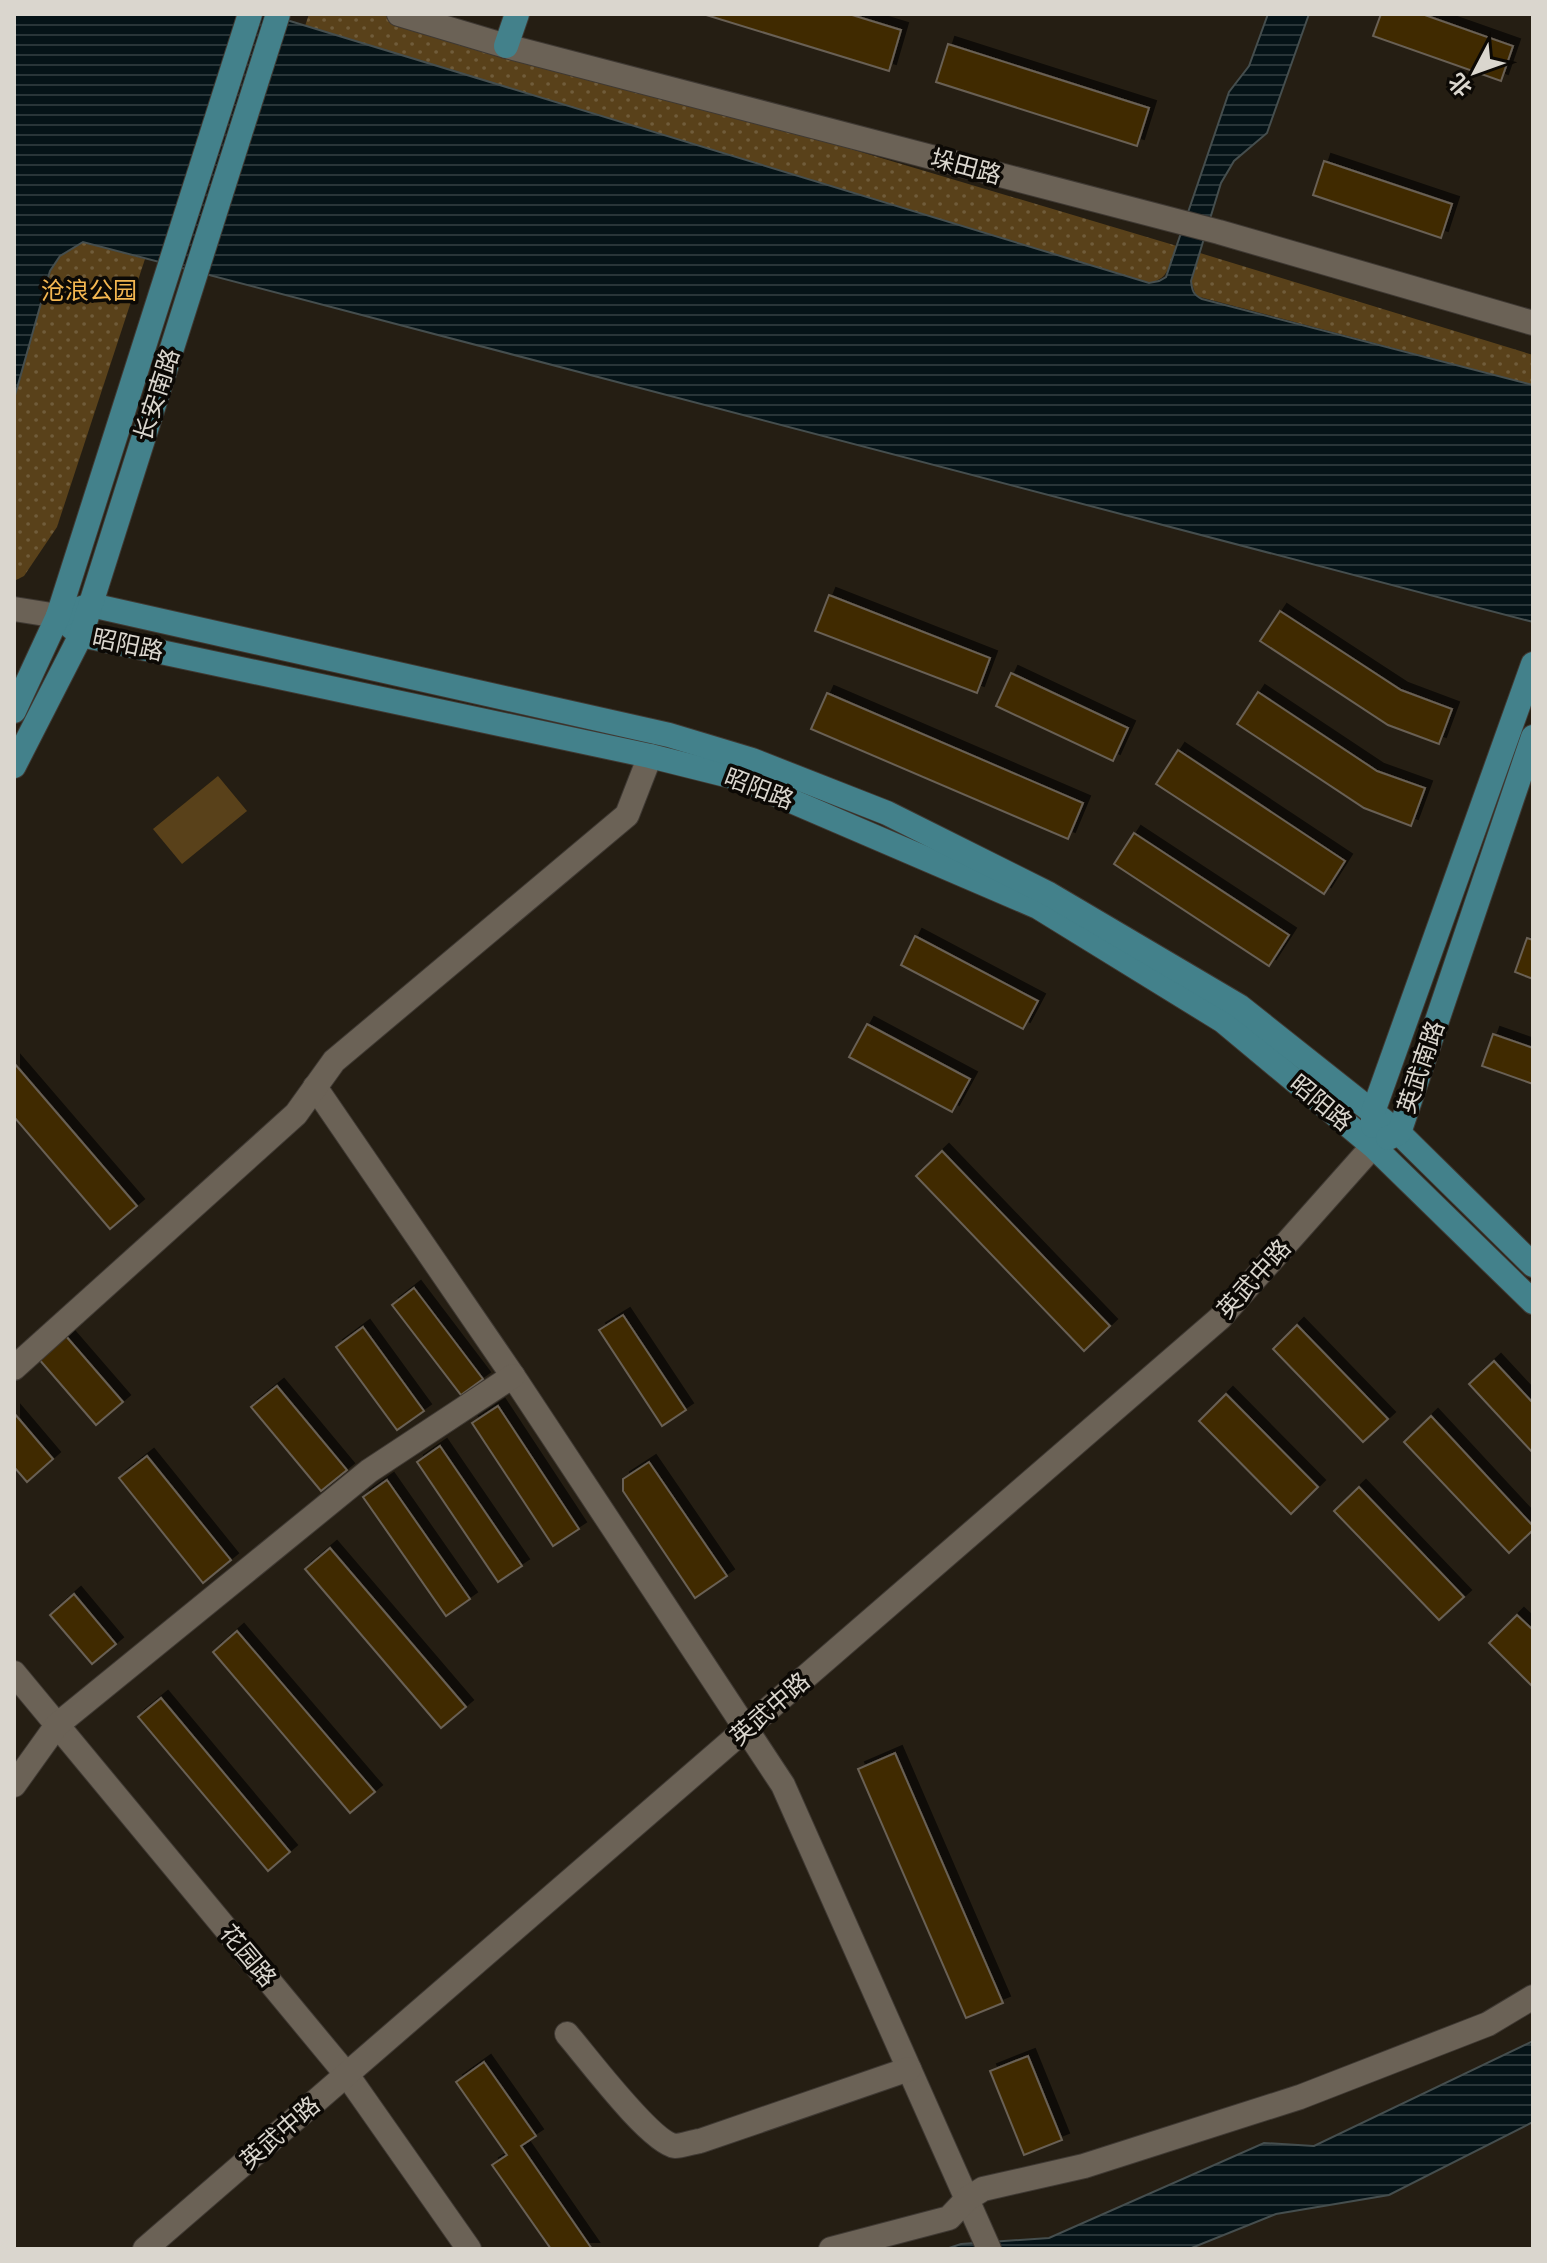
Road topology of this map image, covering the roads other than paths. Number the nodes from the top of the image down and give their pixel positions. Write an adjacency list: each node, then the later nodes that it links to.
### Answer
1 (250, 14): 9 (main road, 长安南路)
2 (278, 14): 7 (main road, 长安南路)
3 (399, 14): 5 (street, 垛田路)
4 (517, 14): 5 (main road)
5 (506, 46): 6 (street, 垛田路)
6 (1533, 323)
7 (91, 605): 9 (main road, 昭阳路); 10 (main road, 长安南路); 17 (main road, 昭阳路)
8 (14, 609): 9 (street)
9 (58, 616): 10 (main road, 昭阳路); 12 (main road, 长安南路)
10 (81, 635): 14 (main road, 昭阳路); 15 (main road, 长安南路)
11 (1533, 664): 13 (main road)
12 (14, 711)
13 (1520, 749): 17 (main road, 英武南路); 18 (main road, 英武南路)
14 (650, 756): 16 (street); 19 (main road, 昭阳路)
15 (14, 766)
16 (315, 1087): 22 (street); 23 (street)
17 (1373, 1112): 18 (main road, 昭阳路); 19 (main road, 英武南路)
18 (1399, 1133): 19 (main road, 英武南路); 20 (main road, 昭阳路)
19 (1373, 1146): 21 (main road, 昭阳路); 26 (street, 英武中路)
20 (1533, 1265)
21 (1533, 1302)
22 (14, 1368)
23 (513, 1376): 25 (street); 26 (street)
24 (14, 1673): 25 (street, 花园路)
25 (57, 1725): 27 (street); 31 (street, 花园路)
26 (746, 1730): 30 (street); 31 (street, 英武中路)
27 (14, 1785)
28 (1533, 1997): 32 (street)
29 (567, 2034): 30 (street)
30 (909, 2069): 32 (street)
31 (347, 2075): 33 (street, 英武中路); 34 (street, 花园路)
32 (969, 2204): 35 (street); 36 (street)
33 (145, 2249)
34 (469, 2249)
35 (831, 2249)
36 (989, 2249)

